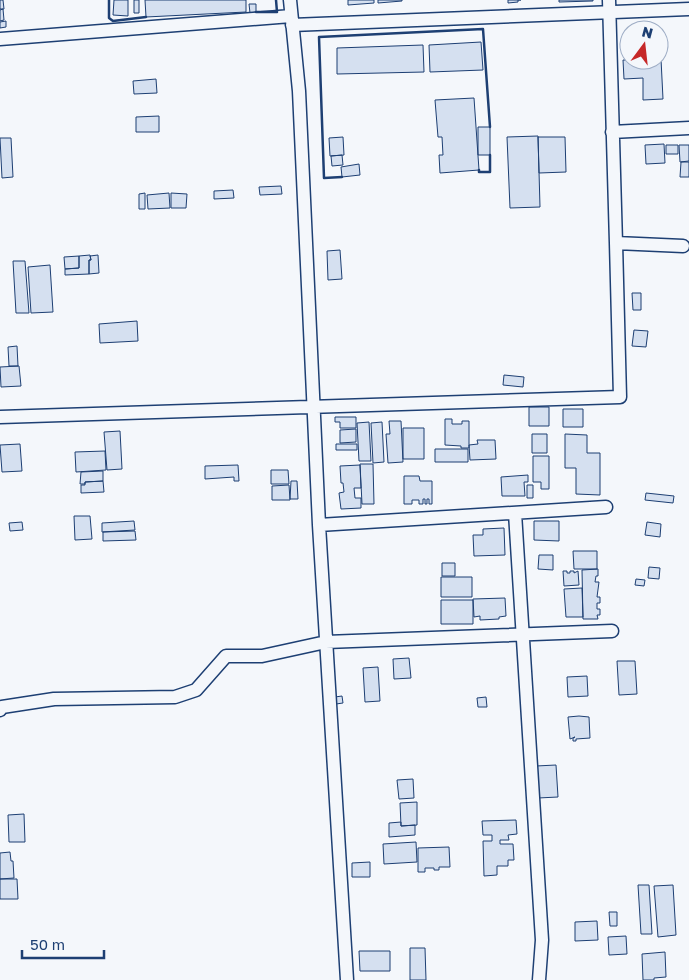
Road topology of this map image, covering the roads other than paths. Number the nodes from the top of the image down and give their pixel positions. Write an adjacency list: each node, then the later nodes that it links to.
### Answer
1 (290, 0): 4 (street)
2 (608, 6): 3 (street); 4 (street); 7 (street)
3 (689, 9)
4 (291, 21): 5 (street); 10 (street)
5 (0, 39)
6 (689, 128): 7 (street)
7 (612, 132): 8 (street)
8 (616, 243): 9 (street); 10 (street)
9 (683, 246)
10 (314, 407): 11 (street); 14 (street)
11 (0, 417)
12 (606, 507): 13 (street)
13 (515, 512): 14 (street); 16 (street)
14 (319, 525): 17 (street)
15 (612, 631): 16 (street)
16 (522, 635): 17 (street); 20 (street)
17 (326, 642): 18 (street); 19 (street)
18 (1, 708)
19 (347, 980)
20 (539, 980)

